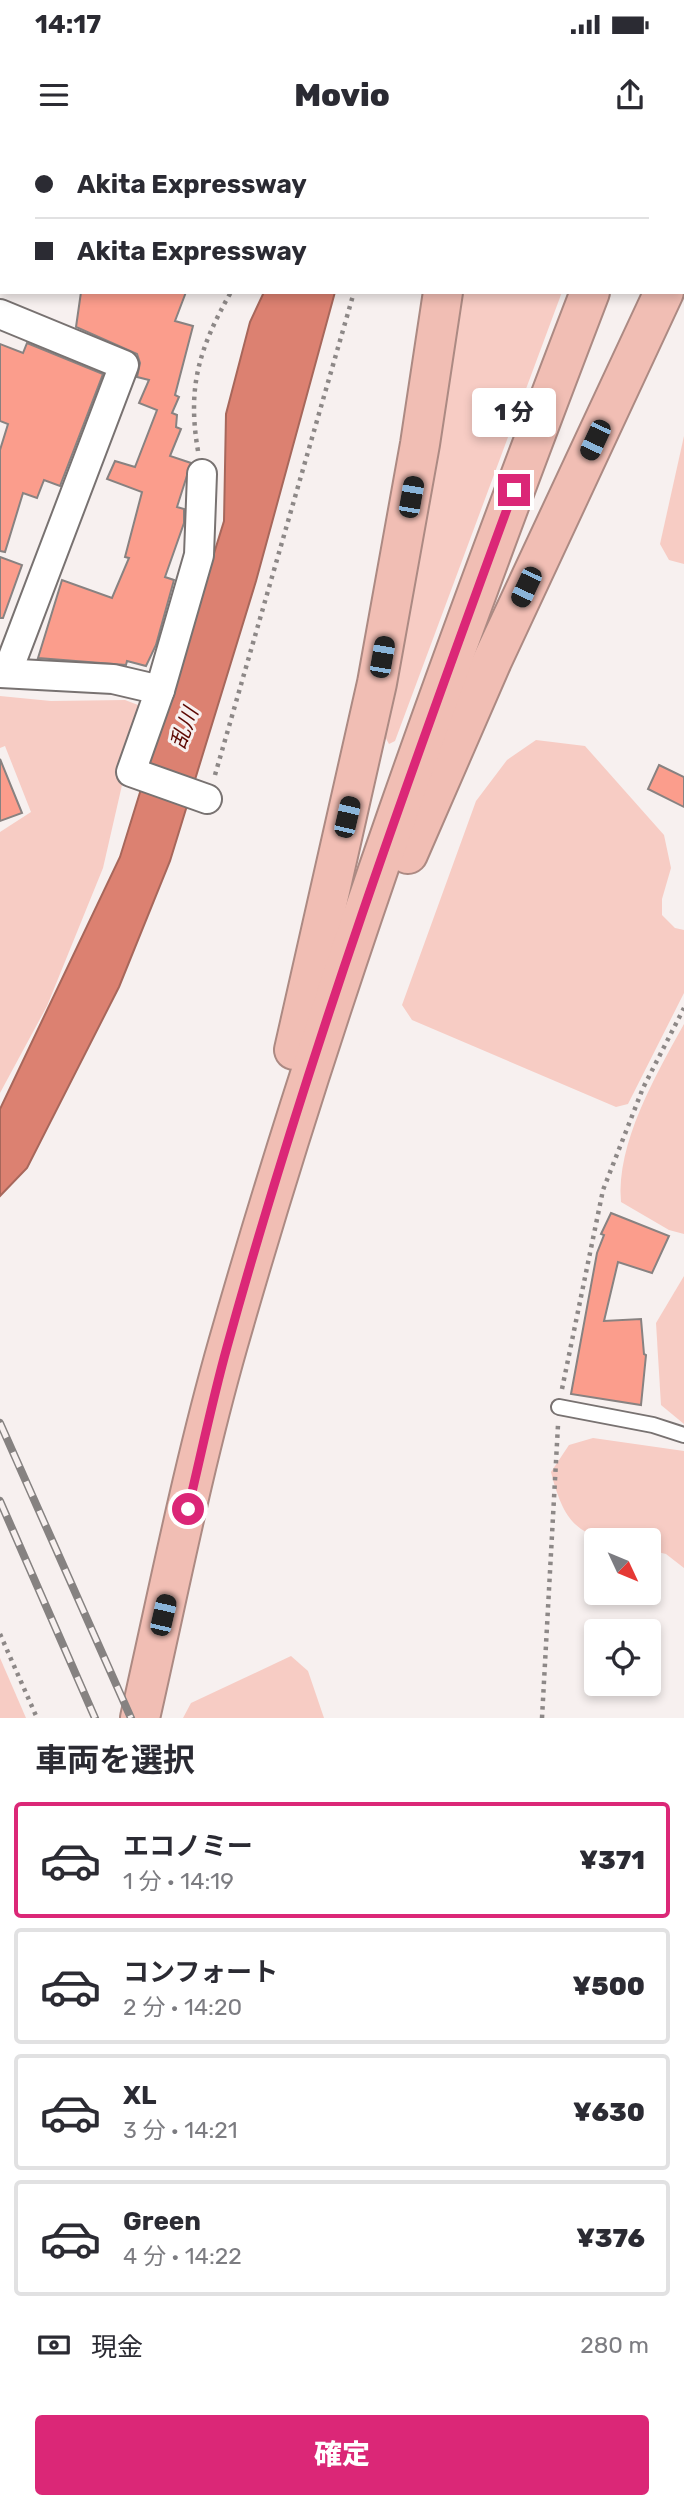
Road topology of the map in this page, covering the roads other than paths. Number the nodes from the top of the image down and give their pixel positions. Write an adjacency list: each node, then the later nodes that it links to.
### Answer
1 (443, 294): 9 (highway)
2 (589, 294): 9 (highway)
3 (663, 294): 9 (highway)
4 (0, 314): 6 (street)
5 (202, 474): 7 (street)
6 (4, 673): 7 (street)
7 (160, 690): 8 (street)
8 (208, 799)
9 (226, 1349): 12 (highway)
10 (559, 1407): 11 (lane)
11 (684, 1435)
12 (140, 1718)

